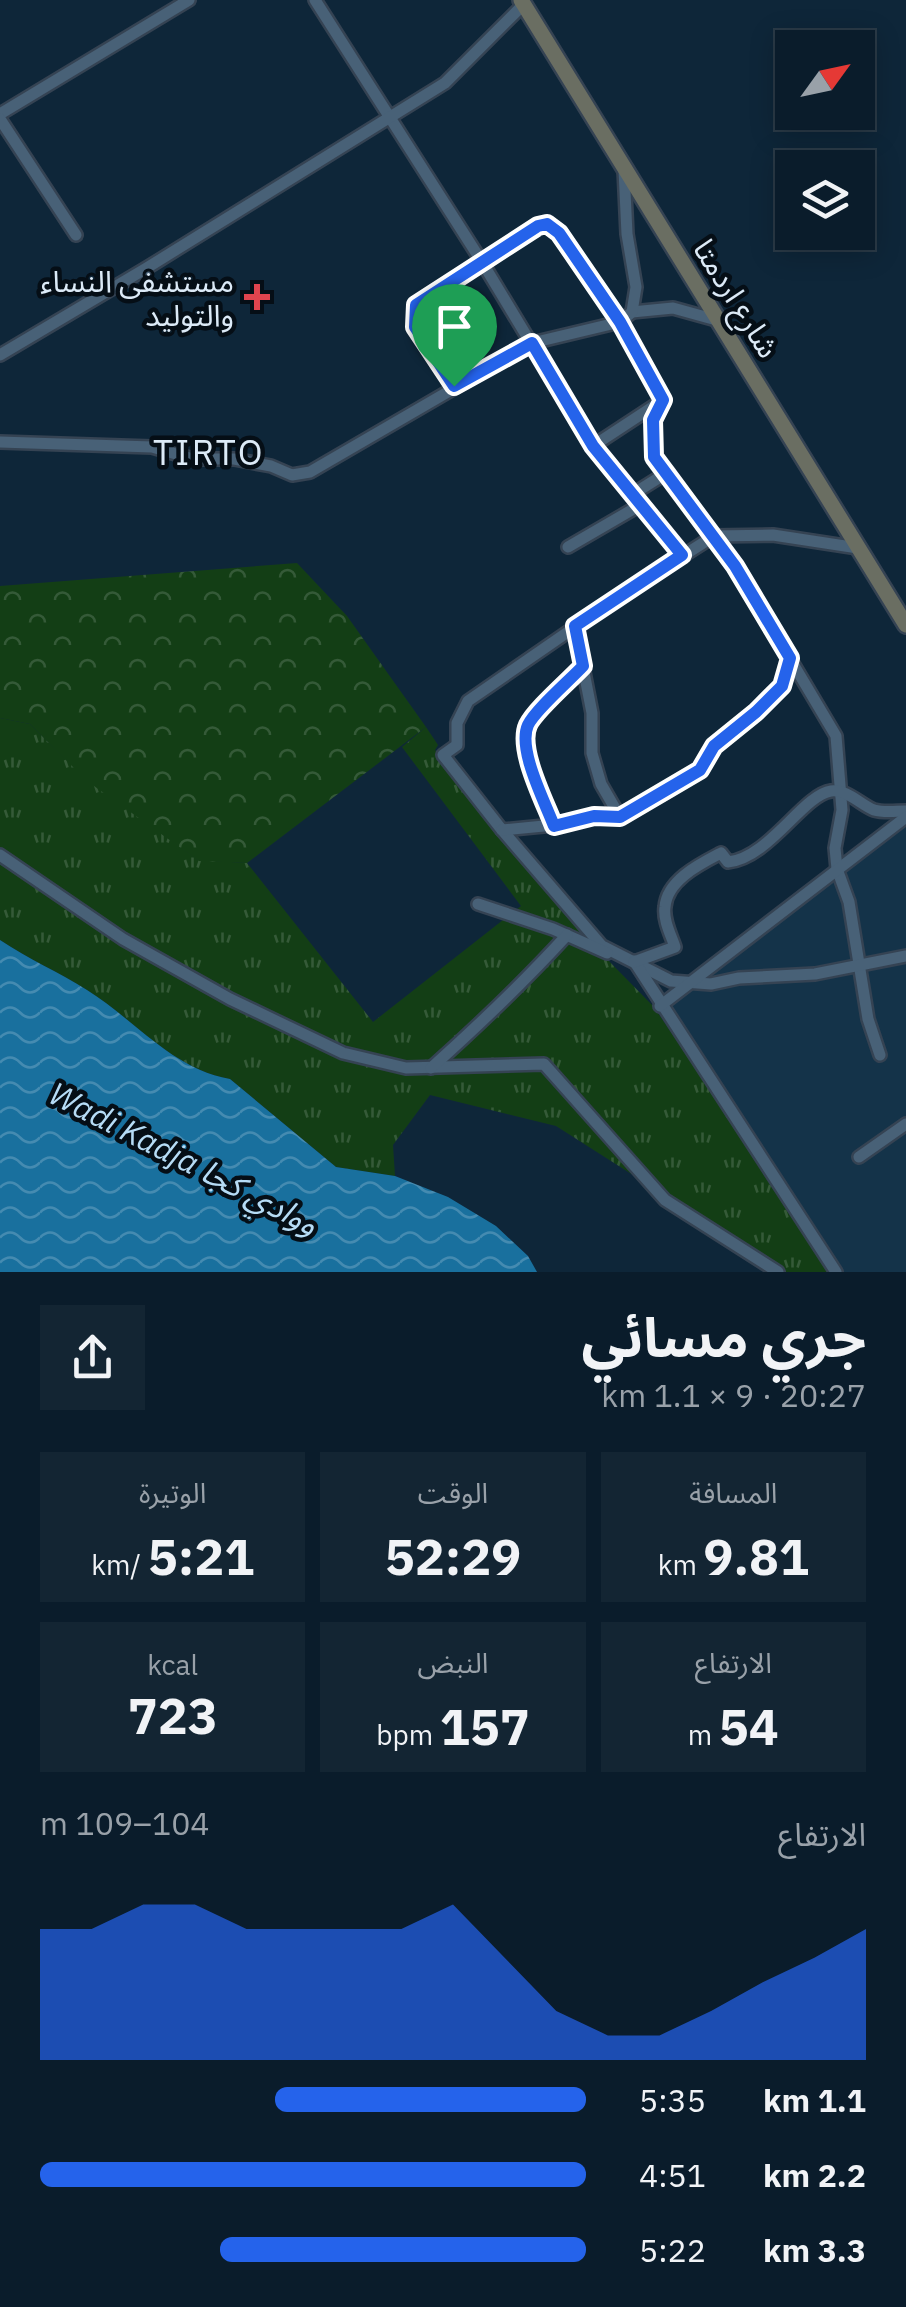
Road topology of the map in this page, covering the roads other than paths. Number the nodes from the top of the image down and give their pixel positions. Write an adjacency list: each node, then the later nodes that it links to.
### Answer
1 (189, 0): 4 (street)
2 (315, 0): 5 (street)
3 (522, 2): 5 (street); 6 (main road, شارع اردمتا)
4 (0, 117): 7 (street)
5 (388, 118): 8 (street); 13 (street)
6 (624, 170): 9 (street); 10 (main road, شارع اردمتا)
7 (76, 236)
8 (482, 262): 11 (street); 12 (street); 14 (street)
9 (632, 312): 10 (street); 11 (street)
10 (720, 321): 22 (main road, شارع اردمتا)
11 (620, 322): 12 (street); 15 (street)
12 (532, 343): 14 (street); 17 (street)
13 (0, 355)
14 (454, 386): 16 (street)
15 (663, 400): 17 (street); 18 (street)
16 (0, 442)
17 (593, 446): 19 (street)
18 (668, 472): 19 (street); 20 (street)
19 (638, 499): 21 (street); 23 (street)
20 (714, 536): 22 (street); 23 (street); 26 (street)
21 (568, 546)
22 (858, 548): 24 (main road, شارع اردمتا)
23 (682, 555): 25 (street)
24 (906, 625)
25 (575, 626): 27 (street); 32 (street)
26 (790, 658): 28 (street); 30 (street)
27 (583, 666): 30 (street); 31 (street)
28 (840, 791): 29 (street); 34 (street); 38 (street)
29 (906, 814): 34 (street)
30 (620, 817): 31 (street)
31 (554, 826): 32 (street)
32 (502, 830): 38 (street)
33 (0, 854): 43 (street)
34 (837, 869): 39 (street); 40 (street)
35 (478, 904): 36 (street)
36 (568, 936): 38 (street); 43 (street)
37 (906, 956): 39 (street)
38 (634, 962): 40 (street); 41 (street)
39 (860, 966): 40 (street); 42 (street)
40 (692, 981): 41 (street)
41 (660, 1006): 47 (street)
42 (880, 1054)
43 (431, 1068): 46 (street)
44 (906, 1124): 45 (street)
45 (859, 1157)
46 (778, 1272)
47 (836, 1272)

